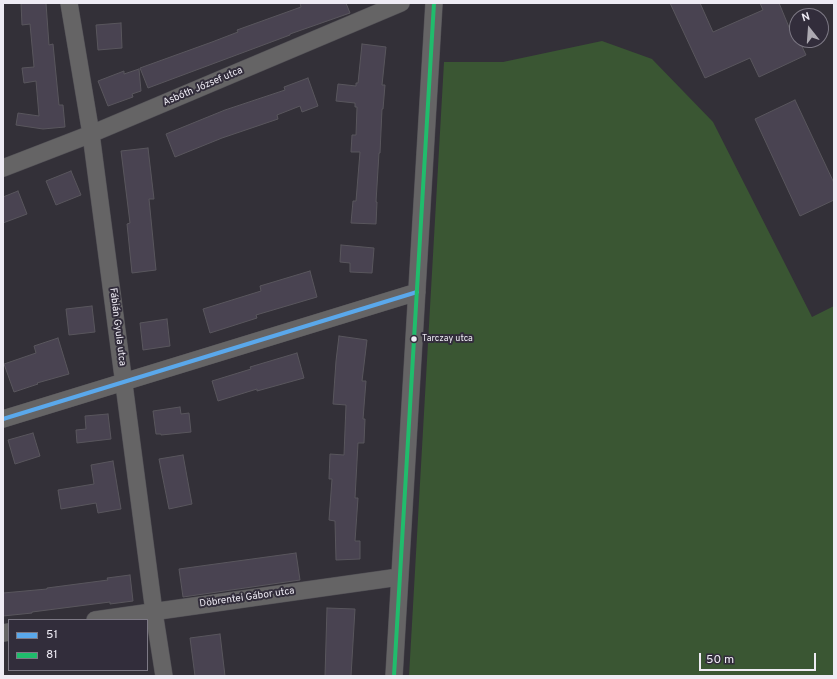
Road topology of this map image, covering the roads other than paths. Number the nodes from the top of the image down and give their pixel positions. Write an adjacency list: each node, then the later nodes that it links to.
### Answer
1 (69, 3): 4 (street, Fábián Gyula utca)
2 (401, 3): 4 (street, Asbóth József utca)
3 (434, 3): 6 (street)
4 (92, 134): 5 (street, Asbóth József utca); 7 (street, Fábián Gyula utca)
5 (3, 168)
6 (417, 292): 7 (street); 9 (street)
7 (124, 382): 8 (street); 10 (street, Fábián Gyula utca)
8 (3, 419)
9 (399, 577): 10 (street, Döbrentei Gábor utca); 13 (street)
10 (154, 612): 11 (street, Döbrentei Gábor utca); 12 (street, Fábián Gyula utca)
11 (102, 619)
12 (164, 676)
13 (394, 676)

